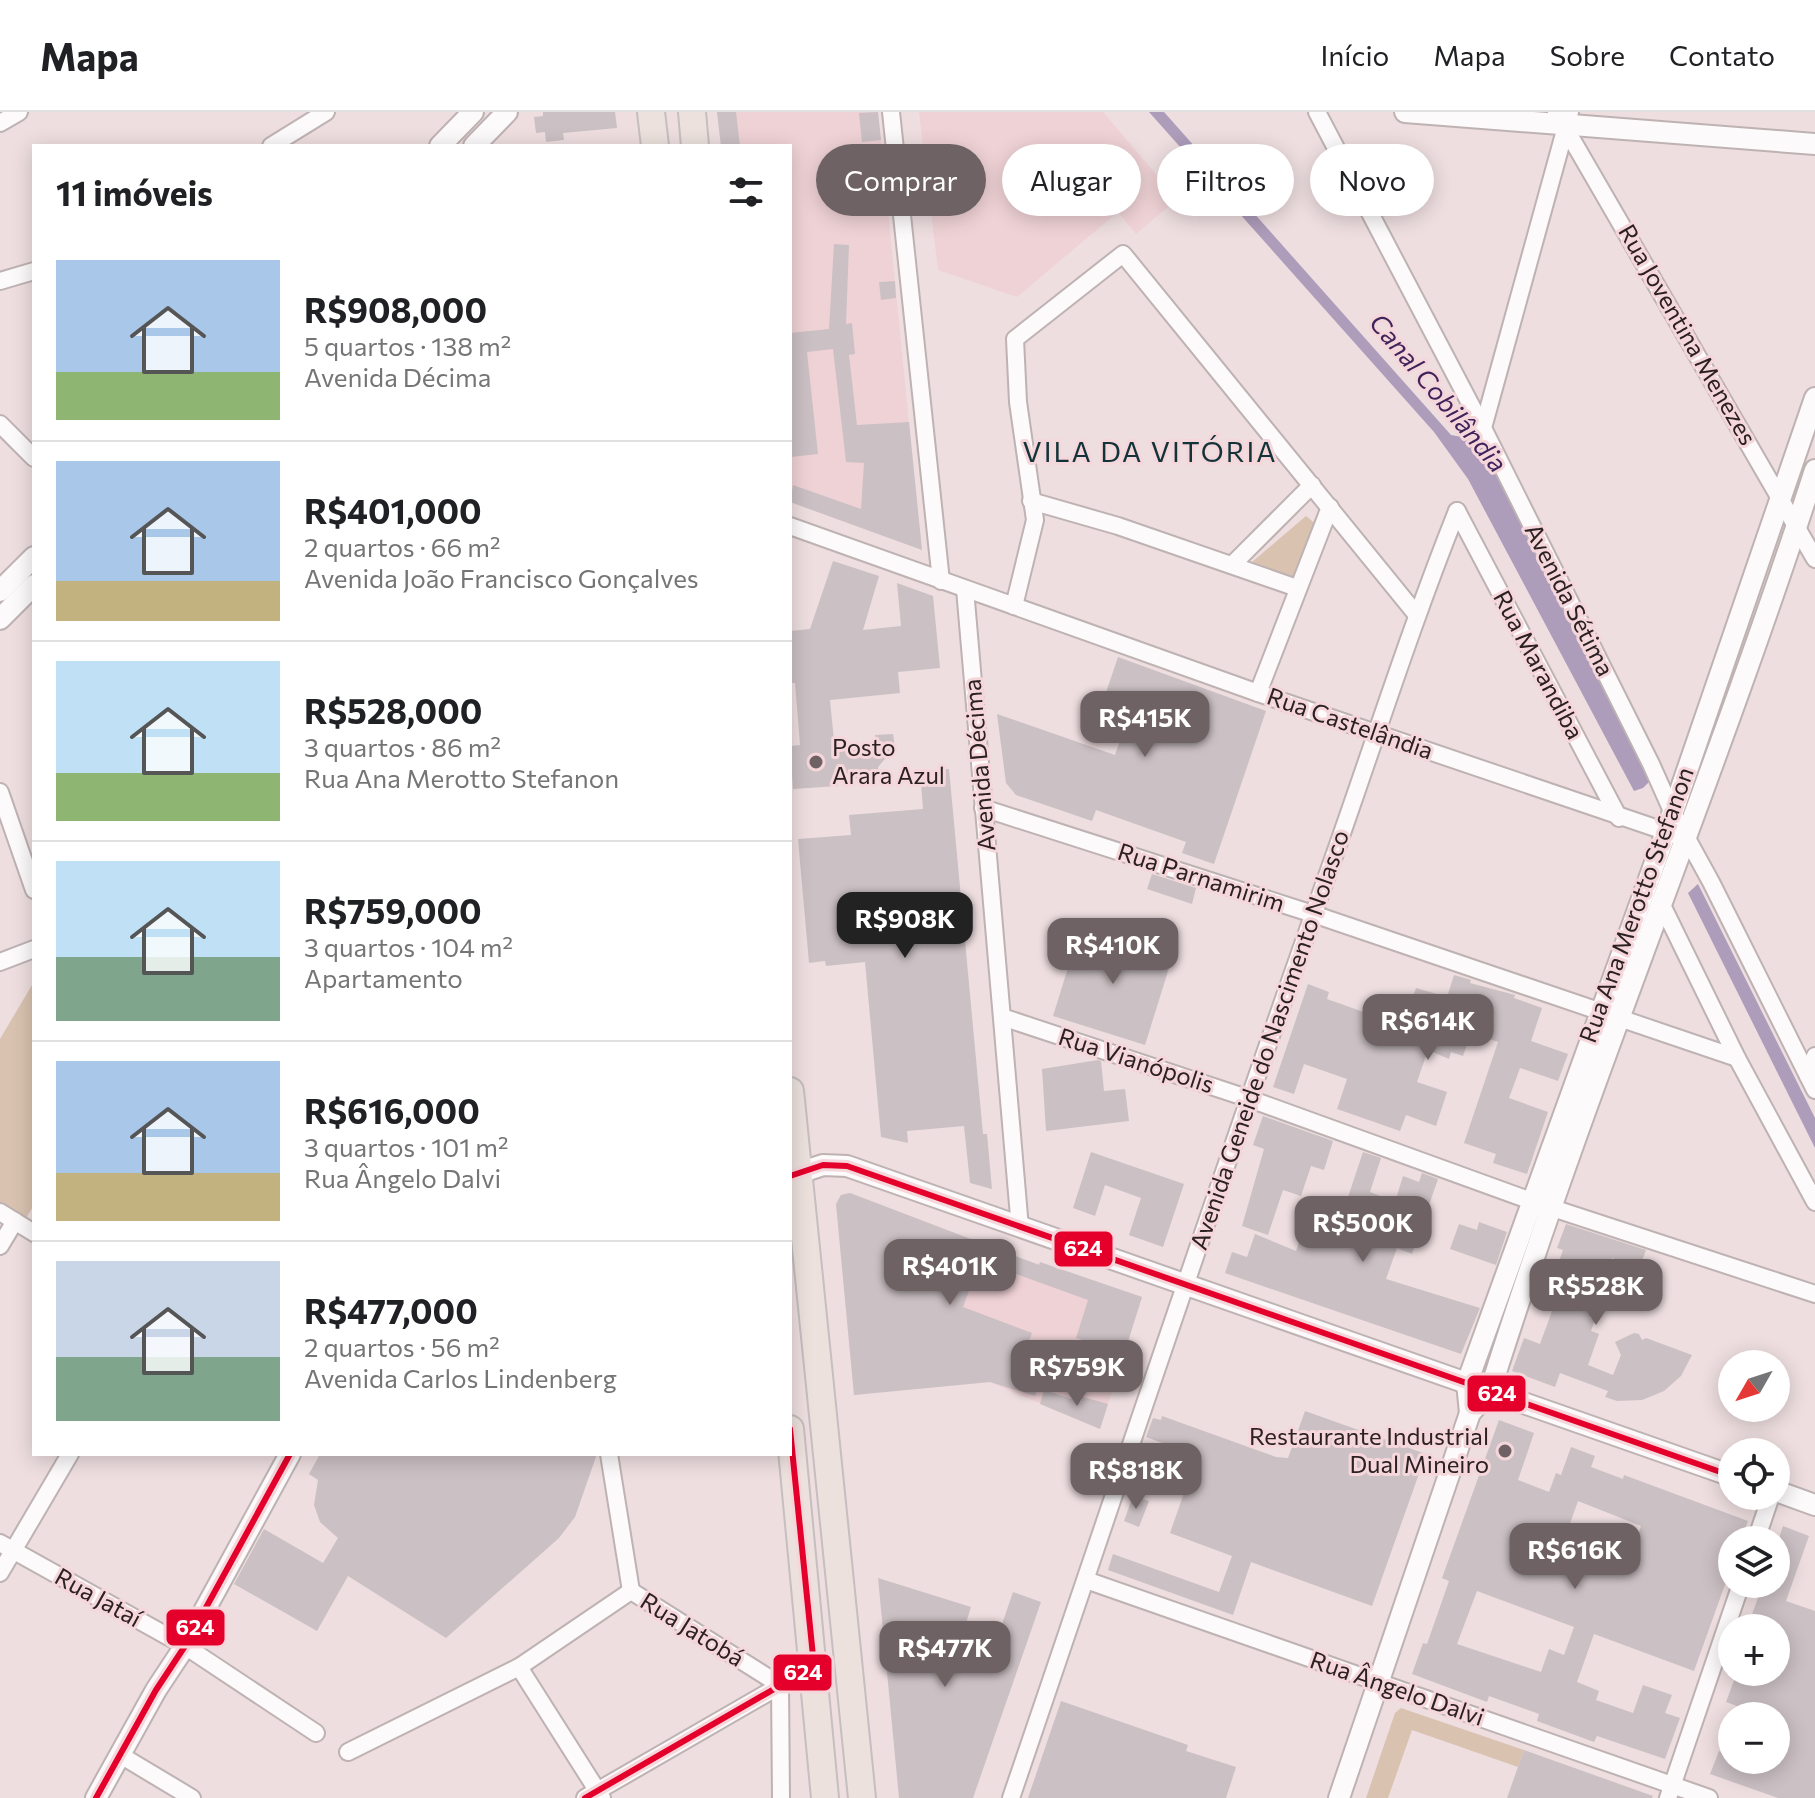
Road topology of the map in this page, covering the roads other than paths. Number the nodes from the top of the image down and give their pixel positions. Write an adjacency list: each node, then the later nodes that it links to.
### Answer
1 (19, 112): 11 (street)
2 (326, 112): 12 (street)
3 (473, 112): 13 (street)
4 (507, 112): 14 (street)
5 (651, 112): 15 (main road)
6 (692, 112): 16 (main road)
7 (891, 112): 35 (street)
8 (1317, 112): 22 (street, Avenida Sétima)
9 (1405, 112): 10 (street)
10 (1564, 116): 17 (street); 22 (street); 26 (street, Rua Joventina Menezes)
11 (0, 123)
12 (274, 144)
13 (442, 144)
14 (476, 144)
15 (655, 144)
16 (695, 144)
17 (1815, 144)
18 (32, 272): 19 (street)
19 (0, 281)
20 (1815, 398): 26 (street, Rua Ana Merotto Stefanon)
21 (0, 424): 23 (street)
22 (1483, 428): 47 (street, Avenida Sétima)
23 (32, 456)
24 (1815, 470): 31 (street, Rua Ana Merotto Stefanon)
25 (1312, 485): 27 (street); 28 (street); 34 (street)
26 (1782, 499): 31 (street, Rua Joventina Menezes); 47 (street, Rua Ana Merotto Stefanon)
27 (1031, 501): 34 (street); 40 (street)
28 (1330, 507): 37 (street); 41 (street)
29 (1457, 511): 41 (street, Avenida Geneide do Nascimento Nolasco); 48 (street, Rua Marandiba)
30 (792, 527): 35 (street, Rua Castelândia)
31 (1796, 527): 33 (street, Rua Joventina Menezes); 49 (street, Rua Ana Merotto Stefanon)
32 (32, 559): 39 (street)
33 (1815, 559)
34 (1233, 564): 37 (street)
35 (941, 581): 38 (street, Rua Castelândia)
36 (32, 587): 42 (street)
37 (1297, 588): 43 (street)
38 (965, 589): 40 (street, Rua Castelândia); 46 (street, Avenida Décima)
39 (0, 591)
40 (1014, 606): 43 (street, Rua Castelândia)
41 (1416, 614): 44 (street, Avenida Geneide do Nascimento Nolasco)
42 (0, 619)
43 (1258, 693): 44 (street, Rua Castelândia)
44 (1378, 733): 48 (street, Rua Castelândia); 52 (street, Avenida Geneide do Nascimento Nolasco)
45 (0, 792): 50 (street)
46 (983, 808): 52 (street, Rua Parnamirim); 56 (street, Avenida Décima)
47 (1672, 811): 49 (street, Rua Ana Merotto Stefanon)
48 (1619, 818): 49 (street, Rua Castelândia)
49 (1676, 835): 51 (street, Rua Ana Merotto Stefanon); 55 (street, Rua Ana Merotto Stefanon); 60 (street)
50 (32, 884)
51 (1660, 901): 57 (street, Rua Ana Merotto Stefanon); 59 (street)
52 (1313, 914): 55 (street, Rua Parnamirim); 61 (street, Avenida Geneide do Nascimento Nolasco)
53 (32, 950): 54 (street)
54 (0, 962)
55 (1598, 1013): 57 (street, Rua Parnamirim); 65 (street, Rua Ana Merotto Stefanon)
56 (1002, 1017): 61 (street, Rua Vianópolis); 68 (street, Avenida Décima)
57 (1620, 1020): 59 (street, Rua Parnamirim); 65 (street, Rua Ana Merotto Stefanon)
58 (1815, 1056): 60 (street)
59 (1737, 1058): 64 (street)
60 (1811, 1083)
61 (1247, 1098): 65 (street, Rua Vianópolis); 71 (street, Avenida Geneide do Nascimento Nolasco)
62 (792, 1133): 63 (main road)
63 (794, 1175): 68 (street); 102 (main road)
64 (1815, 1202)
65 (1542, 1205): 72 (street, Rua Vianópolis); 73 (street, Rua Ana Merotto Stefanon); 74 (street, Rua Ana Merotto Stefanon)
66 (0, 1212): 67 (street)
67 (15, 1221): 69 (street); 70 (street)
68 (1020, 1228): 71 (street)
69 (32, 1232)
70 (0, 1246)
71 (1184, 1285): 73 (street); 85 (street, Avenida Geneide do Nascimento Nolasco)
72 (1815, 1294)
73 (1467, 1383): 74 (street); 75 (street, Rua Ana Merotto Stefanon)
74 (1490, 1391): 75 (street, Rua Ana Merotto Stefanon); 80 (street)
75 (1470, 1413): 91 (street, Rua Ana Merotto Stefanon)
76 (792, 1449): 89 (main road)
77 (69, 1456): 83 (street)
78 (289, 1456): 88 (street)
79 (609, 1456): 86 (street)
80 (1718, 1471)
81 (1790, 1496): 82 (street)
82 (1815, 1505)
83 (7, 1547): 84 (street); 88 (street, Rua Jataí)
84 (0, 1573)
85 (1086, 1580): 91 (street, Rua Ângelo Dalvi); 103 (street, Avenida Geneide do Nascimento Nolasco)
86 (631, 1591): 90 (street); 92 (street, Rua Jatobá)
87 (1736, 1598): 96 (street)
88 (185, 1646): 93 (street, Rua Jataí); 95 (street)
89 (814, 1666): 92 (street); 101 (main road)
90 (519, 1667): 94 (street); 97 (street)
91 (1380, 1683): 96 (street, Rua Ângelo Dalvi); 104 (street, Rua Ana Merotto Stefanon)
92 (780, 1685): 97 (street); 100 (street)
93 (316, 1733)
94 (348, 1752)
95 (122, 1756): 98 (street); 99 (street)
96 (1671, 1792): 105 (street, Rua Ângelo Dalvi)
97 (595, 1796)
98 (96, 1798)
99 (192, 1798)
100 (781, 1798)
101 (825, 1798)
102 (862, 1798)
103 (1011, 1798)
104 (1339, 1798)
105 (1709, 1798)

